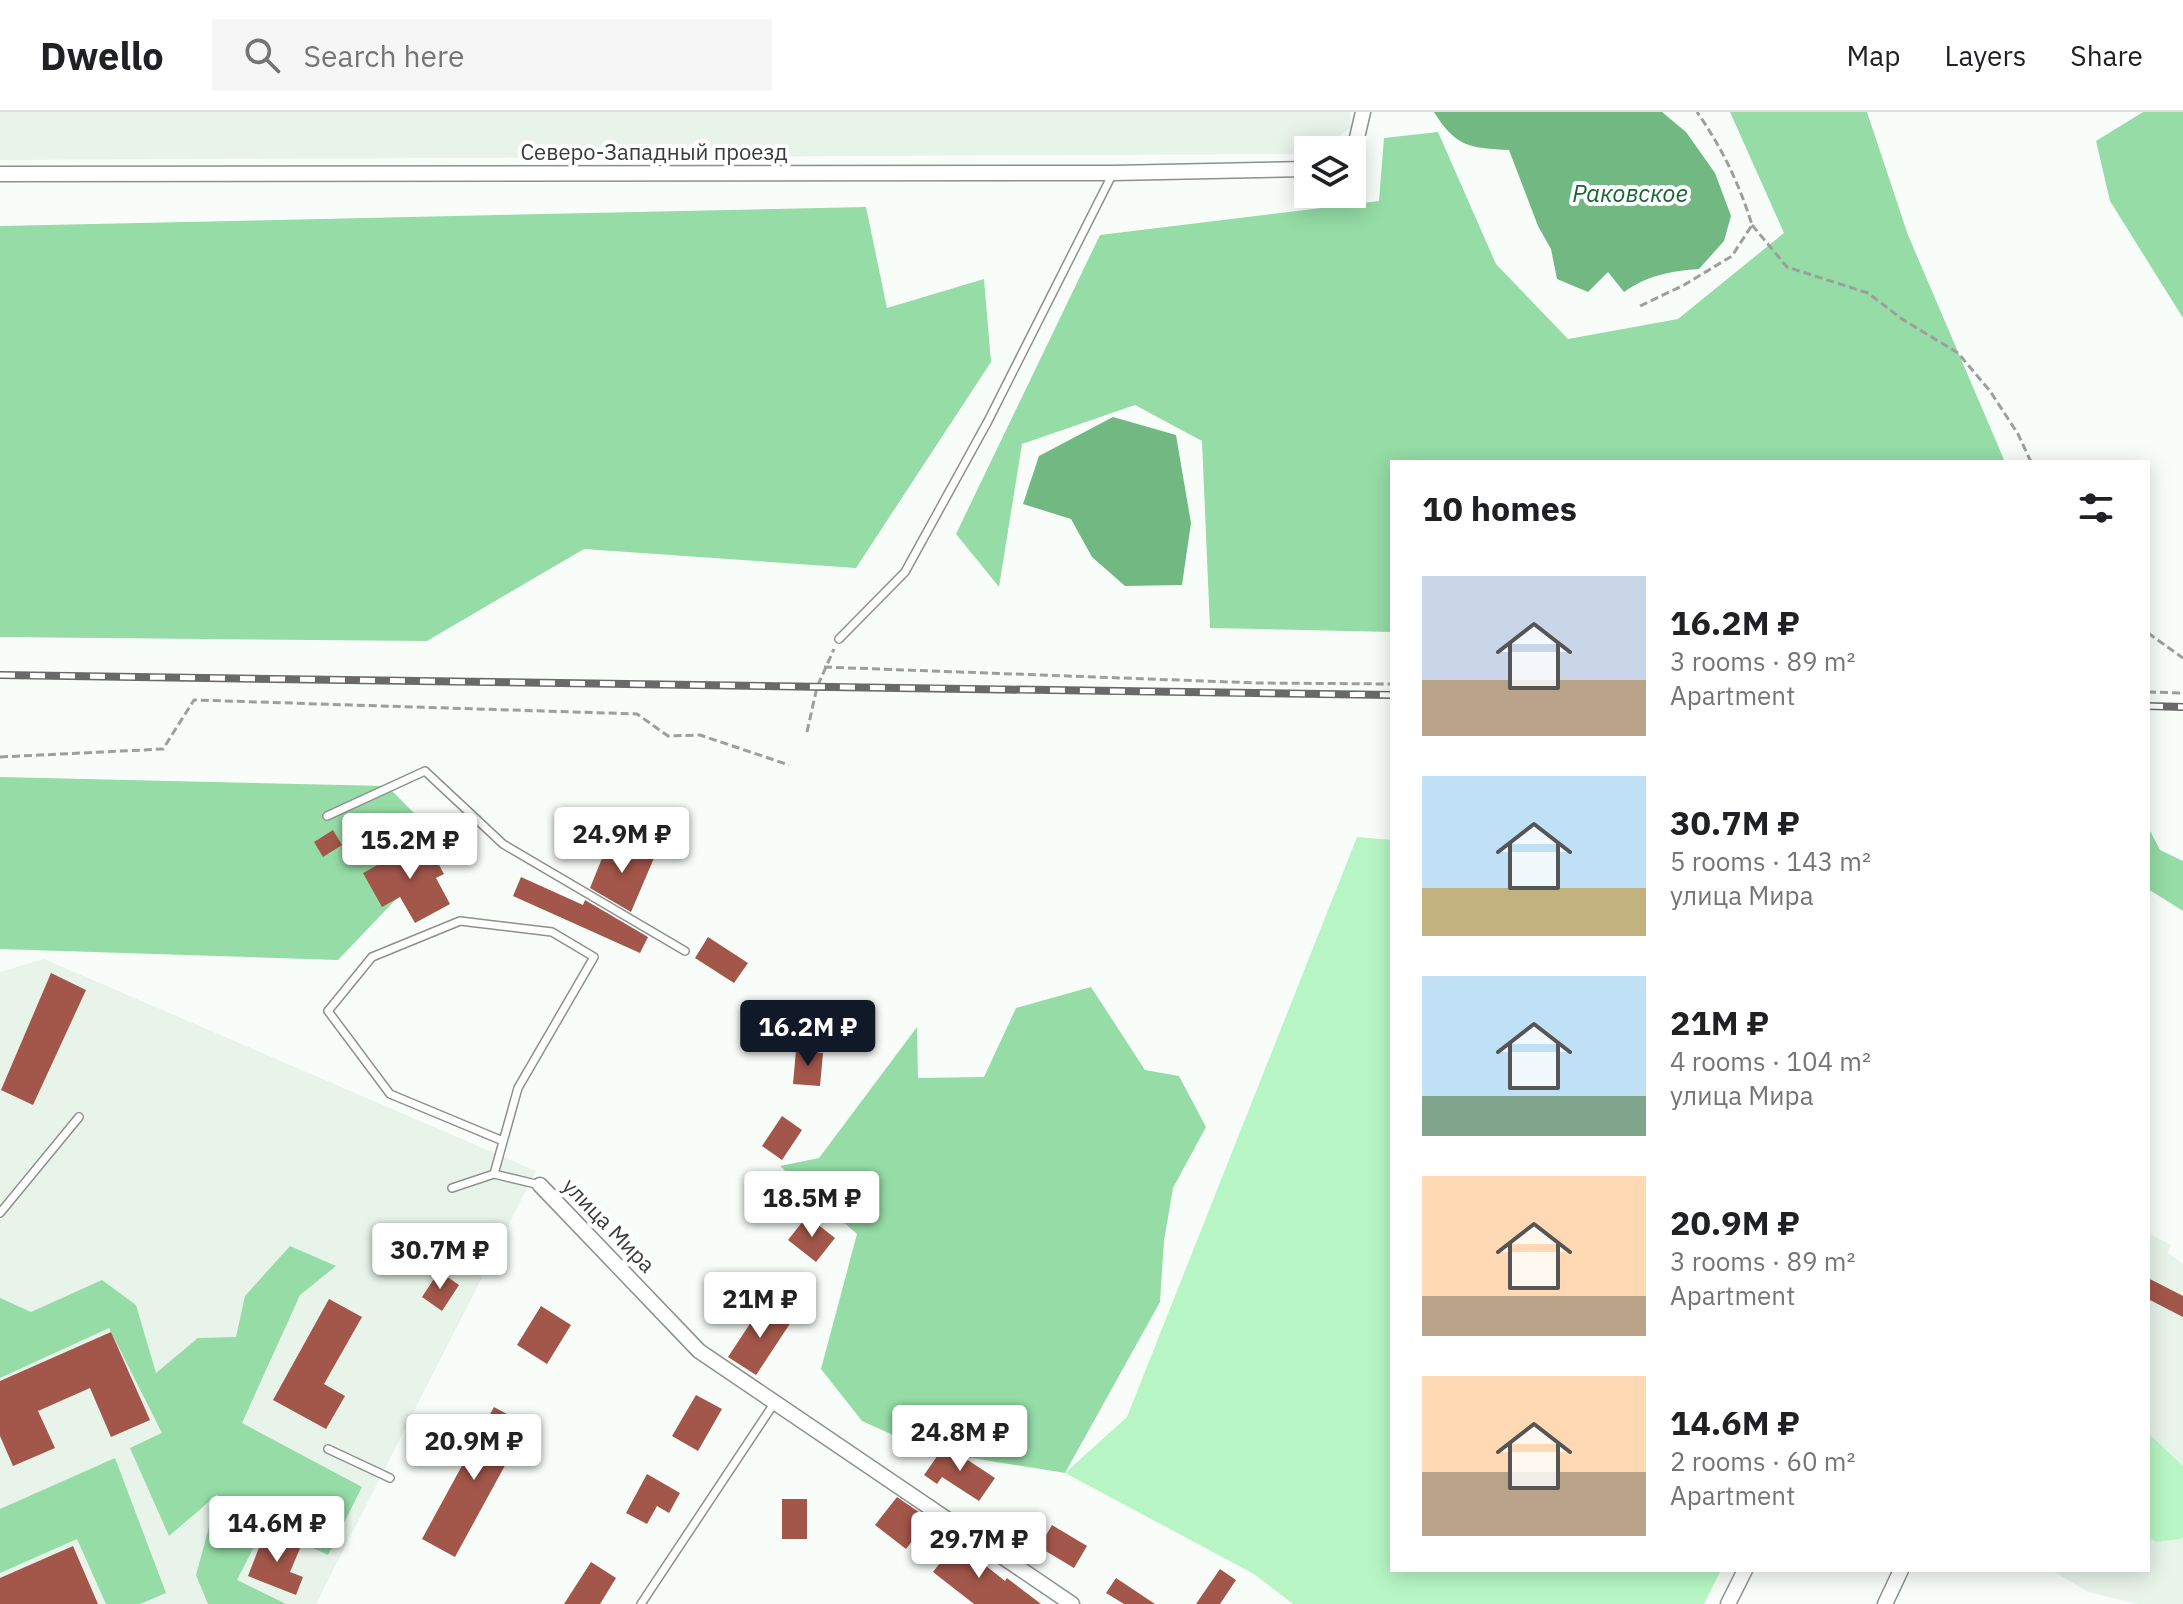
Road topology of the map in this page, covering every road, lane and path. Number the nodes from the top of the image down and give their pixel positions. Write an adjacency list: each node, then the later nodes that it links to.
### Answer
1 (1363, 112): 3 (street)
2 (1697, 112): 7 (path)
3 (1357, 136)
4 (1294, 169): 5 (street, Северо-Западный проезд)
5 (1113, 173): 6 (street, Северо-Западный проезд); 11 (lane)
6 (0, 174)
7 (1752, 225): 8 (path); 9 (path)
8 (1640, 306)
9 (2030, 460)
10 (2150, 634): 12 (path)
11 (839, 639): 13 (path)
12 (2183, 658)
13 (824, 667): 14 (path); 17 (path)
14 (1390, 684)
15 (2150, 692): 16 (path)
16 (2183, 693)
17 (807, 732)
18 (0, 757): 19 (path)
19 (789, 765)
20 (327, 816): 21 (lane)
21 (685, 951)
22 (79, 1117): 27 (lane)
23 (503, 1141): 23 (lane); 24 (lane)
24 (494, 1174): 25 (lane); 26 (lane)
25 (540, 1185): 28 (street, улица Мира)
26 (452, 1188)
27 (0, 1213)
28 (775, 1402): 33 (lane); 34 (street, улица Мира)
29 (328, 1449): 30 (lane)
30 (390, 1478)
31 (1744, 1572): 35 (street)
32 (1900, 1572): 36 (street)
33 (641, 1604)
34 (1072, 1604)
35 (1728, 1604)
36 (1885, 1604)

